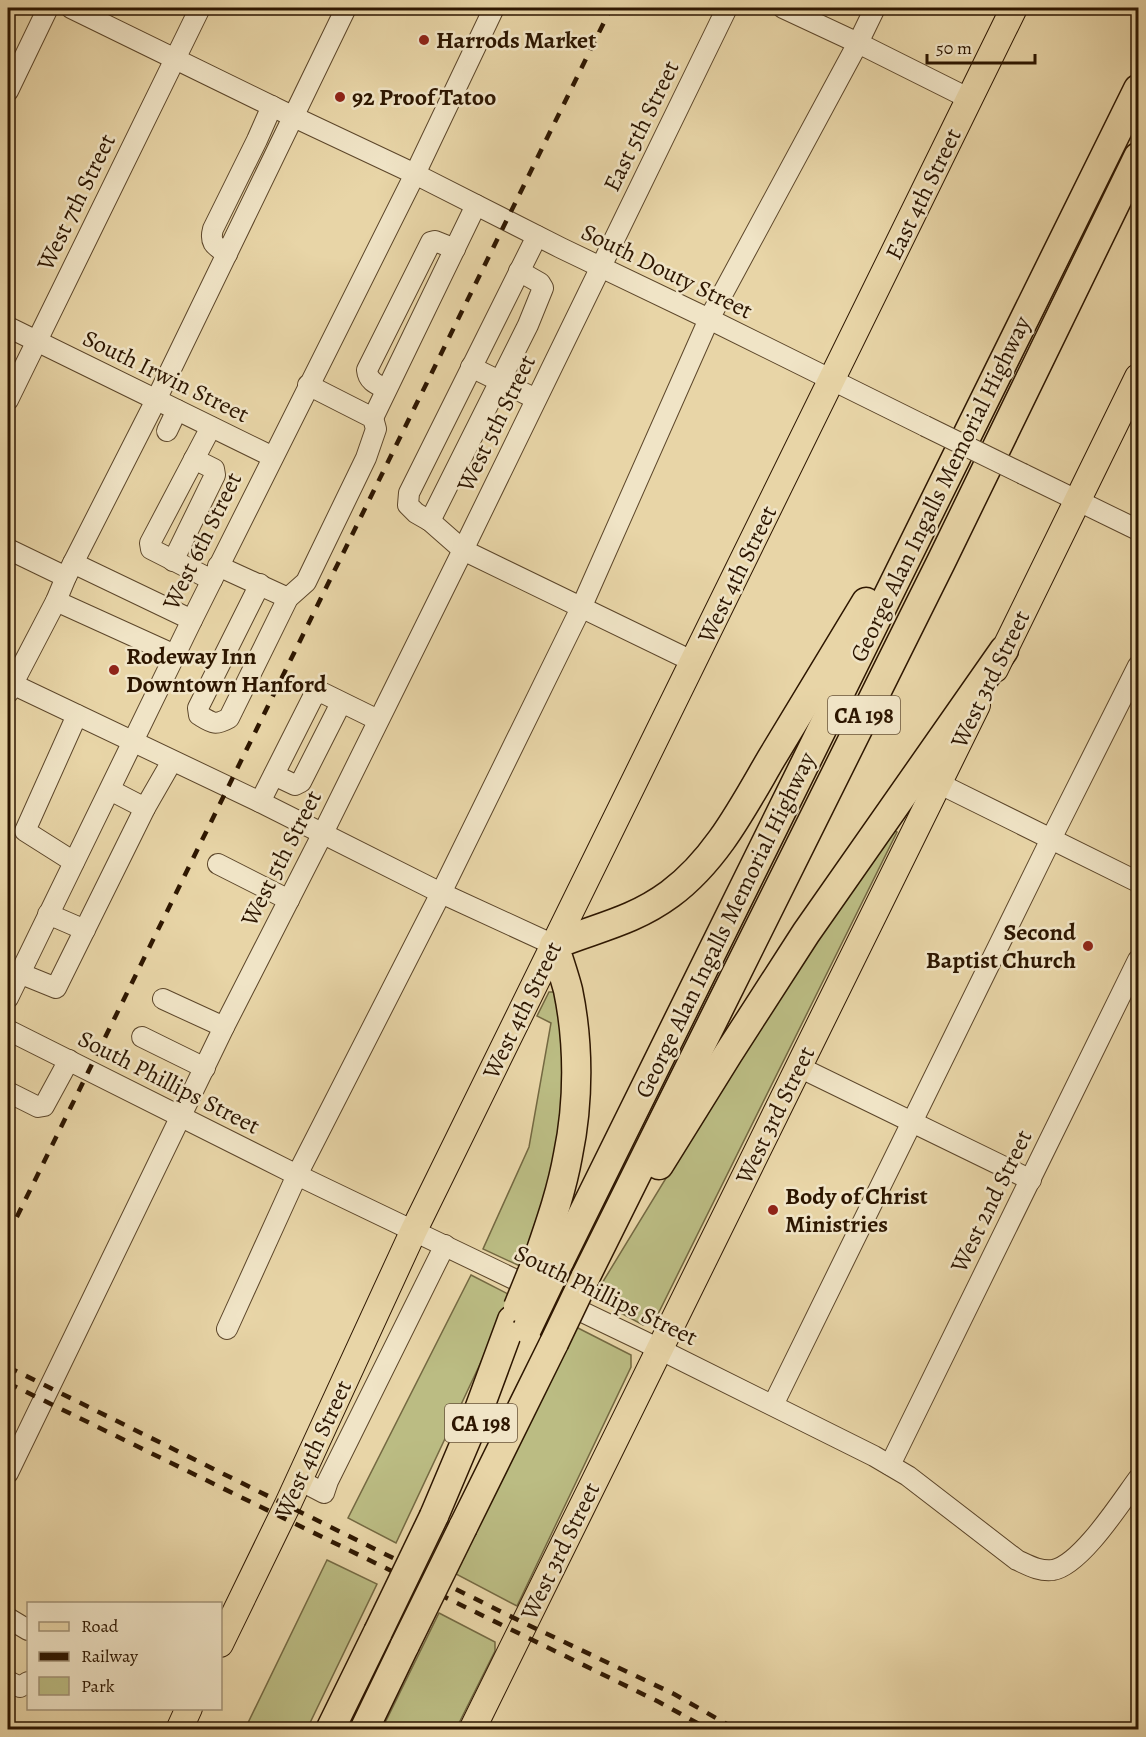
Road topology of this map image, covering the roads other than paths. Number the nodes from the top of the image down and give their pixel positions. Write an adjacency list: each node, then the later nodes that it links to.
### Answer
1 (48, 8): 13 (street)
2 (71, 8): 11 (street, South Douty Street)
3 (200, 8): 11 (street, West 7th Street)
4 (346, 8): 16 (street)
5 (495, 8): 18 (street, West 6th Street)
6 (728, 8): 22 (street, East 5th Street)
7 (783, 8): 10 (street)
8 (875, 8): 10 (street)
9 (1014, 8): 14 (main road, East 4th Street)
10 (858, 43): 14 (street); 24 (street)
11 (174, 57): 15 (street, South Douty Street); 26 (street, West 7th Street)
12 (1138, 89): 41 (highway, George Alan Ingalls Memorial Highway / CA 198)
13 (8, 91)
14 (970, 99): 29 (main road, East 4th Street)
15 (272, 106): 16 (street, South Douty Street); 21 (street)
16 (294, 117): 18 (street, South Douty Street); 21 (street)
17 (1138, 157): 98 (highway, George Alan Ingalls Memorial Highway / CA 198)
18 (415, 174): 19 (street, South Douty Street); 31 (street, West 6th Street)
19 (476, 205): 20 (street, South Douty Street); 36 (street)
20 (537, 236): 22 (street, South Douty Street); 23 (street)
21 (227, 254): 34 (street)
22 (601, 267): 24 (street, South Douty Street); 32 (street, West 5th Street)
23 (519, 271): 27 (street); 30 (street)
24 (709, 319): 29 (street, South Douty Street); 53 (street)
25 (8, 327): 26 (street, South Irwin Street)
26 (36, 341): 33 (street, West 7th Street); 34 (street, South Irwin Street)
27 (471, 367): 30 (street); 43 (street)
28 (1138, 377): 42 (main road, West 3rd Street)
29 (832, 379): 42 (street, South Douty Street, bridge); 57 (main road, West 4th Street)
30 (499, 381): 32 (street); 43 (street)
31 (308, 385): 36 (street); 39 (street, West 6th Street)
32 (536, 399): 46 (street, West 5th Street)
33 (8, 400)
34 (156, 400): 35 (street, South Irwin Street); 48 (street)
35 (177, 410): 37 (street, South Irwin Street); 38 (street)
36 (373, 418): 51 (street)
37 (211, 427): 39 (street, South Irwin Street); 40 (street)
38 (166, 431)
39 (273, 457): 49 (street, West 6th Street)
40 (194, 459): 47 (street); 47 (street)
41 (936, 497): 79 (highway); 97 (highway, George Alan Ingalls Memorial Highway / CA 198)
42 (1078, 500): 44 (street, South Douty Street); 55 (main road, West 3rd Street)
43 (430, 521): 46 (street)
44 (1138, 530)
45 (8, 549): 48 (street)
46 (463, 550): 53 (street); 62 (street, West 5th Street)
47 (173, 561): 49 (street)
48 (70, 569): 52 (street); 54 (street)
49 (215, 573): 50 (street); 54 (street, West 6th Street)
50 (260, 584): 51 (street); 51 (street)
51 (288, 598)
52 (57, 601): 56 (street); 59 (street)
53 (581, 608): 57 (street); 75 (street)
54 (192, 620): 56 (street, West 6th Street)
55 (1004, 650): 66 (main road, West 3rd Street); 98 (highway)
56 (175, 655): 63 (street, West 6th Street)
57 (694, 662): 79 (main road, West 4th Street)
58 (1138, 666): 71 (street)
59 (9, 686): 61 (street)
60 (342, 703): 62 (street); 65 (street); 65 (street)
61 (77, 715): 63 (street); 72 (street)
62 (378, 720): 70 (street, West 5th Street)
63 (132, 742): 64 (street); 67 (street, West 6th Street)
64 (171, 761): 68 (street); 69 (street)
65 (274, 775): 68 (street)
66 (938, 783): 71 (street); 88 (main road, West 3rd Street)
67 (110, 790): 69 (street); 72 (street, West 6th Street)
68 (260, 802): 70 (street)
69 (146, 808): 78 (street)
70 (323, 833): 75 (street); 76 (street, West 5th Street)
71 (1051, 839): 74 (street); 92 (street)
72 (74, 862): 77 (street, West 6th Street)
73 (218, 864): 76 (street)
74 (1138, 882)
75 (441, 893): 79 (street); 93 (street)
76 (289, 900): 84 (street, West 5th Street)
77 (48, 914): 78 (street); 81 (street, West 6th Street)
78 (85, 930): 81 (street)
79 (554, 945): 95 (main road, West 4th Street); 97 (highway)
80 (1138, 960): 94 (street, West 2nd Street)
81 (19, 973): 82 (street, West 6th Street)
82 (8, 998)
83 (163, 999): 84 (street)
84 (224, 1027): 89 (street, West 5th Street)
85 (8, 1030): 87 (street, South Phillips Street)
86 (142, 1037): 89 (street)
87 (69, 1060): 90 (street); 91 (street, South Phillips Street)
88 (799, 1067): 92 (street); 102 (main road, West 3rd Street)
89 (205, 1068): 91 (street, West 5th Street)
90 (8, 1092)
91 (182, 1116): 93 (street, South Phillips Street); 105 (street, West 5th Street)
92 (913, 1122): 94 (street); 103 (street)
93 (297, 1175): 95 (street, South Phillips Street); 101 (street)
94 (1031, 1180): 104 (street, West 2nd Street)
95 (414, 1230): 96 (street, South Phillips Street); 99 (main road, West 4th Street)
96 (445, 1245): 100 (street); 102 (street, South Phillips Street)
97 (550, 1258): 115 (highway, George Alan Ingalls Memorial Highway / CA 198, bridge)
98 (587, 1275): 116 (highway, George Alan Ingalls Memorial Highway / CA 198, bridge)
99 (385, 1293): 100 (street); 107 (main road, West 4th Street)
100 (415, 1306): 107 (street)
101 (227, 1329)
102 (660, 1350): 103 (street, South Phillips Street); 117 (main road, West 3rd Street)
103 (773, 1405): 104 (street, South Phillips Street)
104 (890, 1465): 106 (street, South Phillips Street)
105 (8, 1473)
106 (1138, 1479)
107 (299, 1480): 110 (main road, West 4th Street)
108 (8, 1618): 109 (street)
109 (27, 1629)
110 (222, 1640)
111 (8, 1681): 112 (street)
112 (27, 1683)
113 (188, 1710): 114 (main road)
114 (179, 1730)
115 (330, 1730)
116 (364, 1730)
117 (472, 1730)

